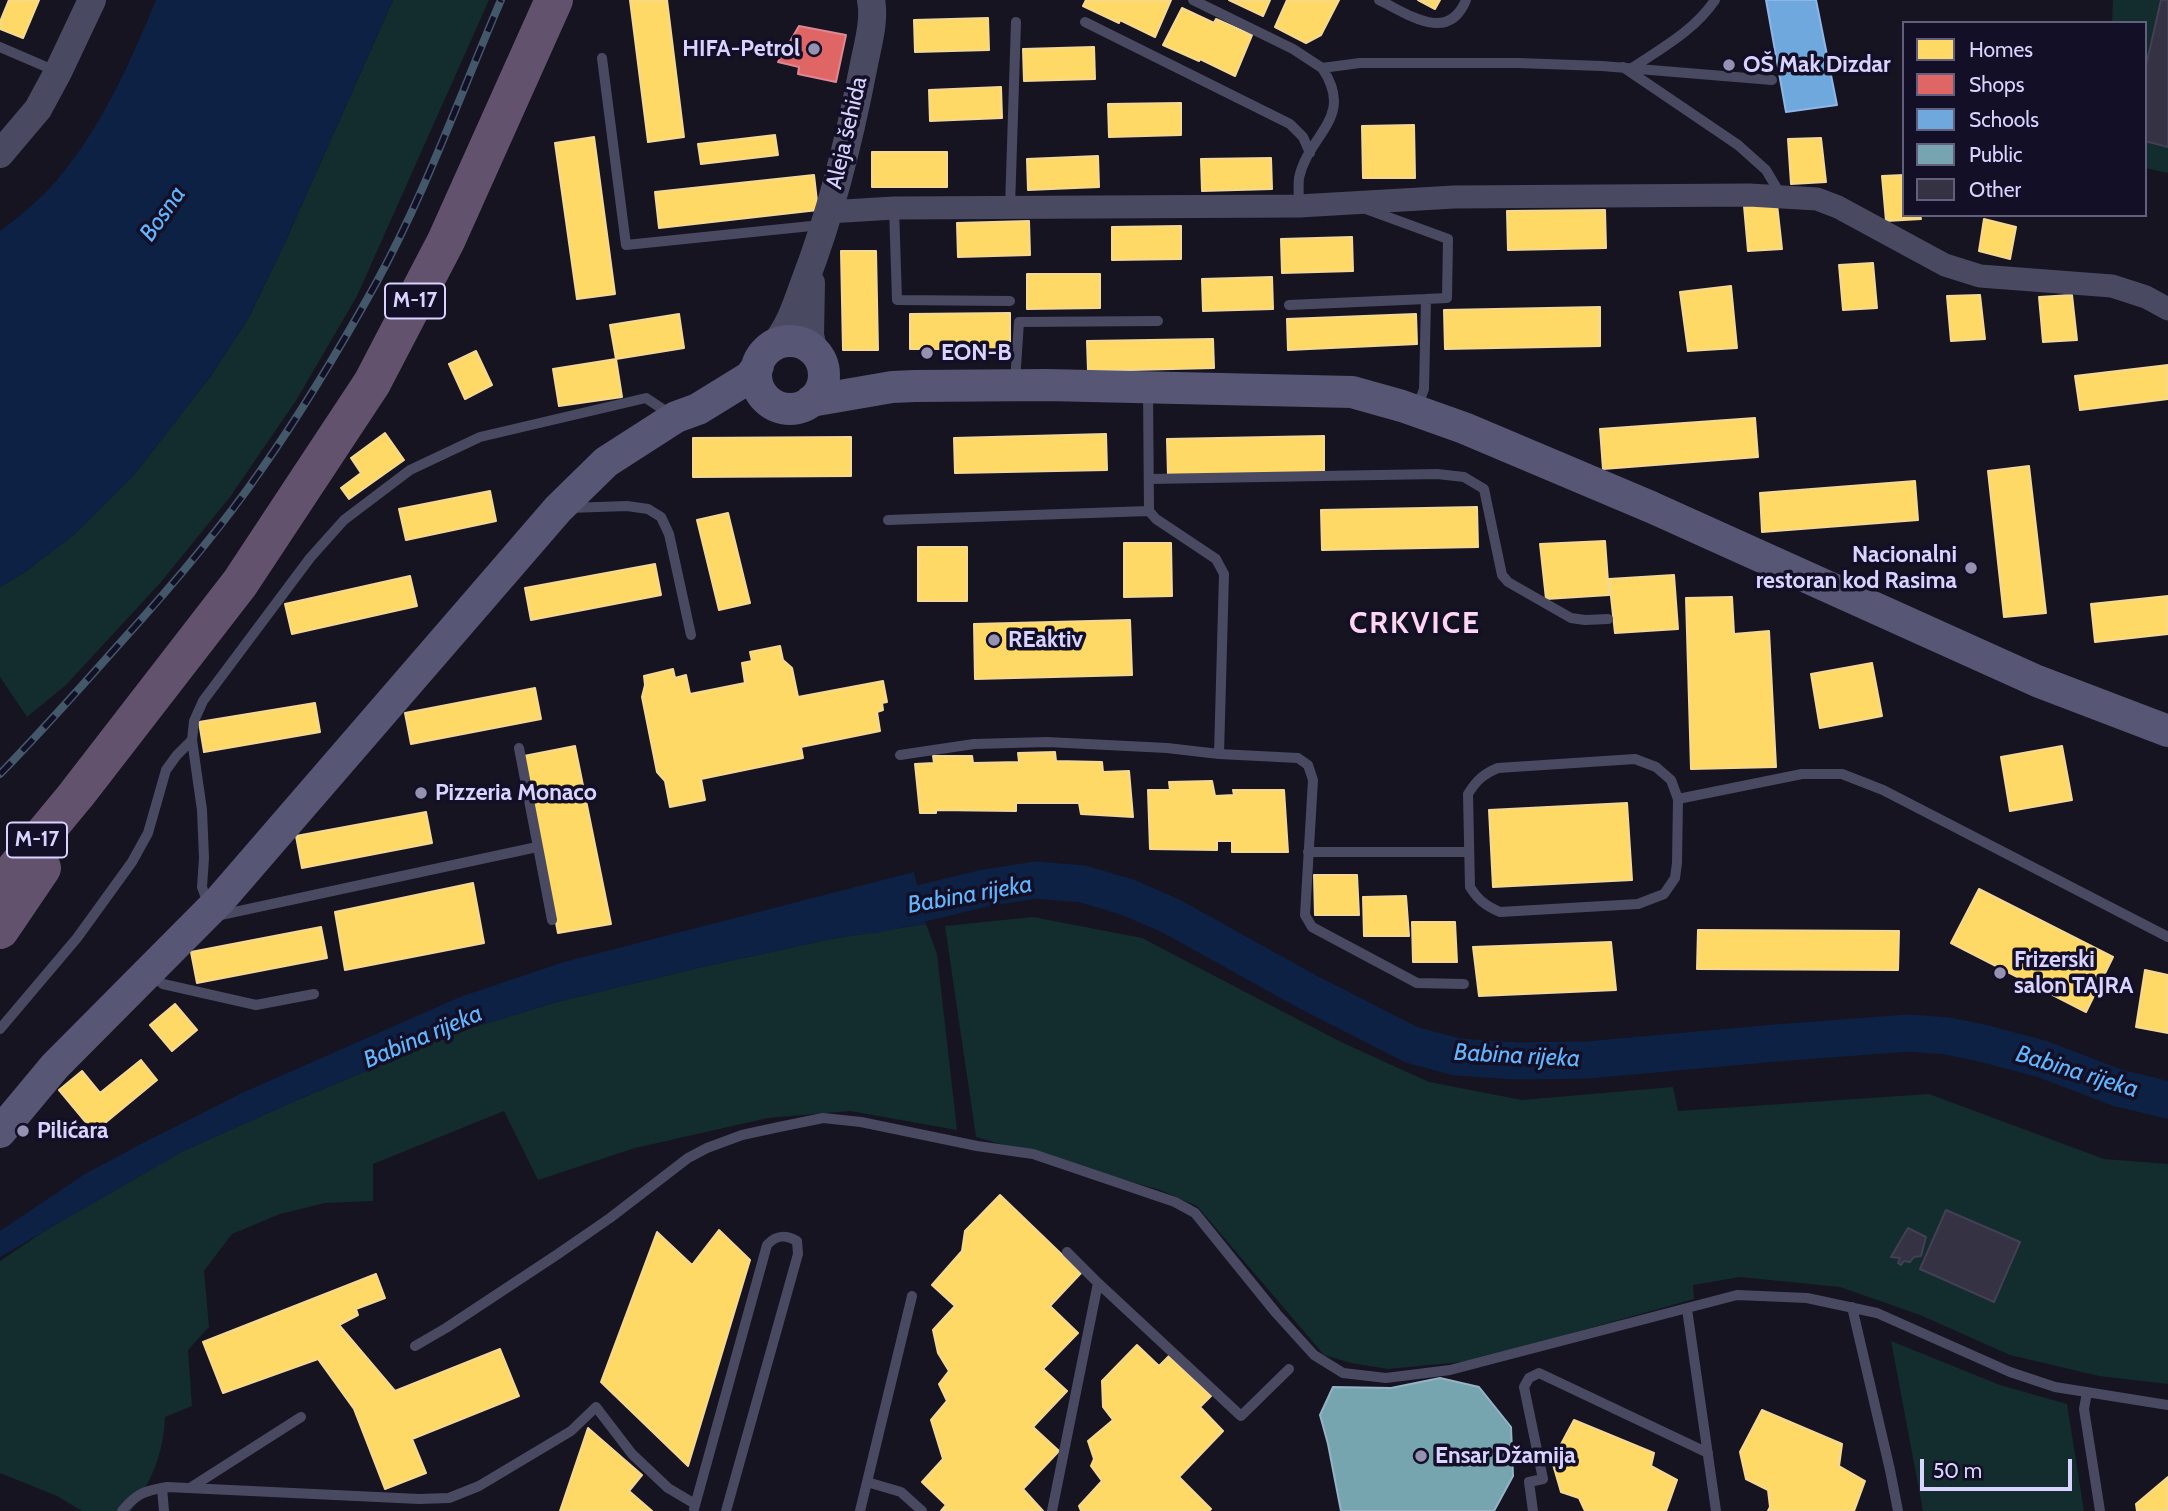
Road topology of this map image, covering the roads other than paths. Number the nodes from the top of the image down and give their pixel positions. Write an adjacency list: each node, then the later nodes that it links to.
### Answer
1 (92, 0): 14 (street)
2 (554, 0): 50 (highway, M-17)
3 (871, 0): 23 (street, Aleja šehida)
4 (1193, 0): 12 (lane)
5 (1379, 0): 6 (lane)
6 (1466, 0)
7 (1715, 0): 13 (lane)
8 (1016, 22): 21 (lane)
9 (1085, 22): 16 (lane)
10 (0, 47): 14 (lane)
11 (602, 58): 23 (lane)
12 (1322, 68): 13 (lane); 16 (lane)
13 (1628, 68): 15 (lane); 18 (lane)
14 (58, 72): 17 (street)
15 (1772, 80)
16 (1310, 153): 20 (lane)
17 (0, 154)
18 (1782, 197): 19 (street); 28 (street)
19 (1350, 203): 20 (street); 25 (lane)
20 (1299, 206): 21 (street)
21 (1010, 207): 22 (street)
22 (894, 208): 23 (street); 26 (lane)
23 (825, 219): 24 (street, Aleja šehida)
24 (812, 263): 30 (street, Aleja šehida); 31 (street, Aleja šehida)
25 (1426, 299): 27 (lane); 37 (lane)
26 (1010, 301)
27 (1289, 305)
28 (2168, 309)
29 (1158, 321): 32 (lane)
30 (767, 355): 31 (main road); 35 (main road); 38 (main road)
31 (817, 355): 33 (main road); 36 (main road)
32 (1014, 385): 33 (main road); 34 (main road)
33 (892, 387): 36 (main road)
34 (1148, 387): 37 (main road); 39 (lane)
35 (769, 401): 36 (main road); 38 (main road)
36 (811, 401)
37 (1416, 411): 45 (main road)
38 (687, 413): 40 (main road); 46 (lane)
39 (1149, 479): 41 (lane); 43 (lane)
40 (558, 509): 44 (lane); 57 (main road)
41 (1149, 511): 42 (lane); 48 (lane)
42 (888, 520)
43 (1608, 619)
44 (691, 635)
45 (2168, 731)
46 (192, 740): 57 (lane); 64 (lane)
47 (519, 748): 52 (lane)
48 (1219, 754): 49 (lane); 53 (lane)
49 (900, 755)
50 (76, 794): 55 (highway); 56 (highway, M-17); 59 (highway)
51 (1678, 799): 54 (lane); 54 (lane); 60 (lane)
52 (537, 847): 57 (lane); 58 (lane)
53 (1308, 852): 54 (lane); 62 (lane)
54 (1468, 852)
55 (0, 860)
56 (0, 887)
57 (210, 909): 61 (main road)
58 (552, 920)
59 (0, 930)
60 (2168, 937)
61 (149, 973): 63 (lane); 65 (main road)
62 (1464, 984)
63 (314, 994)
64 (0, 1029)
65 (0, 1132)
66 (1067, 1252): 67 (lane)
67 (1098, 1283): 72 (lane); 86 (lane)
68 (912, 1296): 77 (lane)
69 (1852, 1307): 70 (lane); 73 (lane); 89 (lane)
70 (1686, 1309): 71 (lane); 76 (lane)
71 (415, 1346)
72 (1289, 1369)
73 (2087, 1392): 74 (lane); 90 (lane)
74 (2168, 1405)
75 (301, 1417): 79 (lane)
76 (1708, 1453): 87 (lane); 88 (lane)
77 (867, 1482): 84 (lane); 85 (lane)
78 (162, 1488): 79 (lane); 81 (lane); 82 (lane)
79 (190, 1488): 80 (lane)
80 (694, 1508): 83 (lane)
81 (122, 1511)
82 (164, 1511)
83 (726, 1511)
84 (860, 1511)
85 (922, 1511)
86 (1052, 1511)
87 (1533, 1511)
88 (1716, 1511)
89 (1898, 1511)
90 (2100, 1511)

